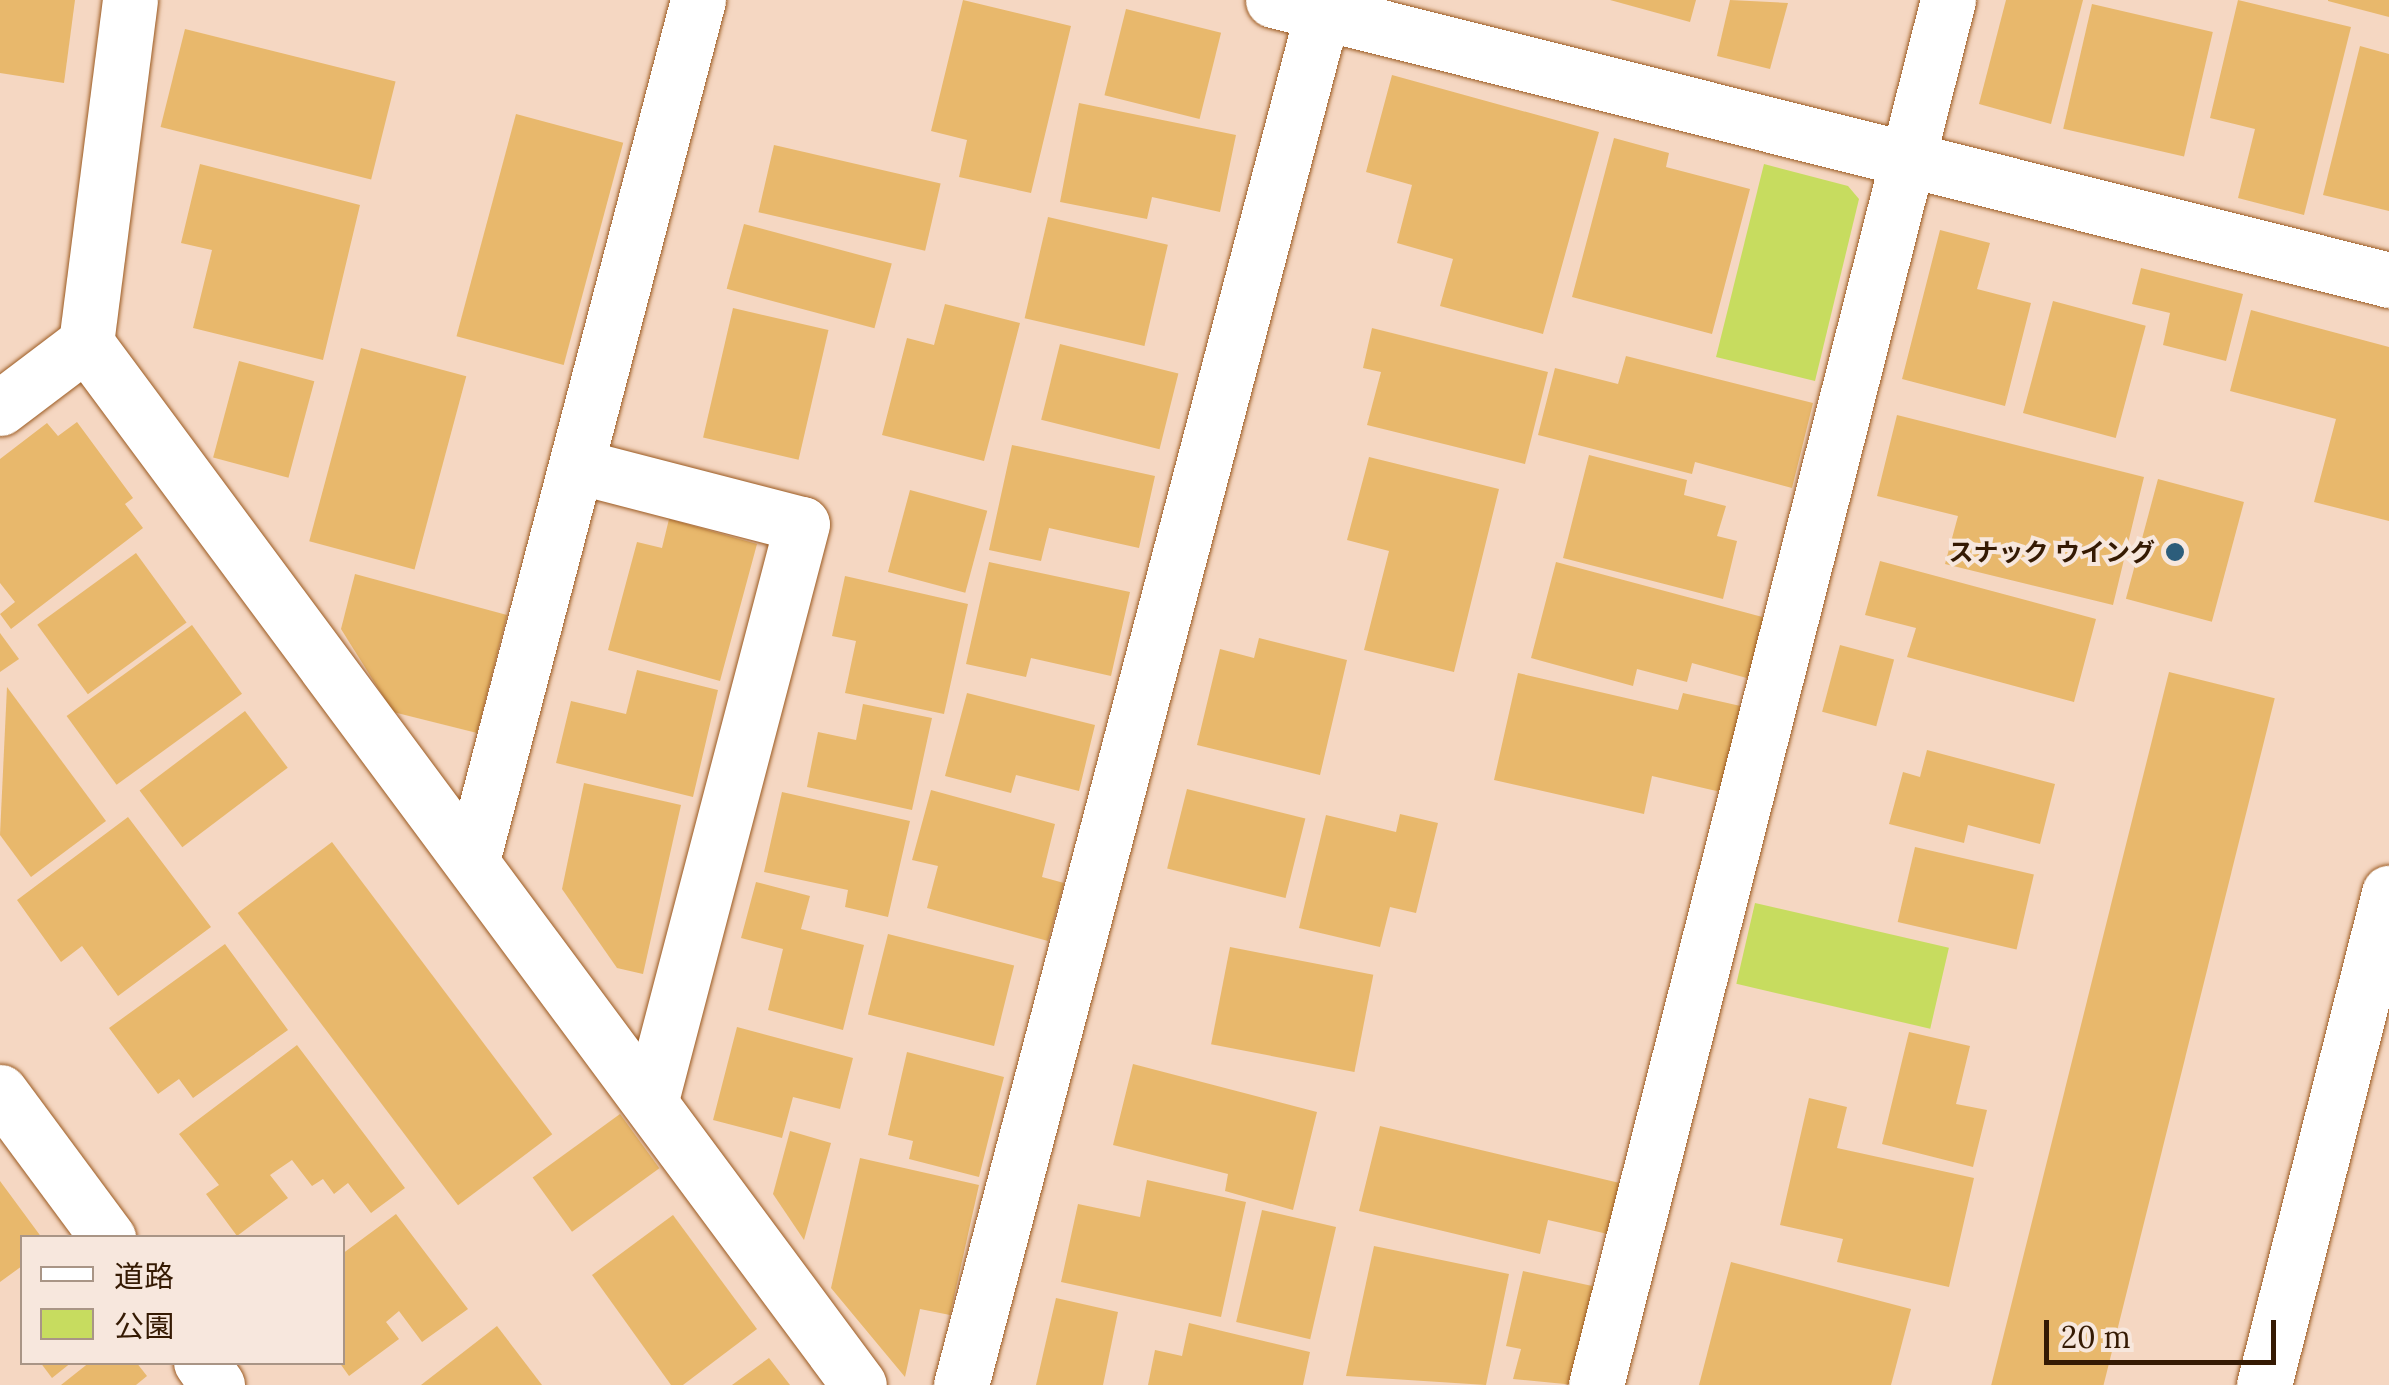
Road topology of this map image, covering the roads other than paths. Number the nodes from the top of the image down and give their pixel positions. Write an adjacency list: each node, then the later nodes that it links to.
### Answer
1 (130, 0): 8 (street)
2 (698, 0): 10 (street)
3 (1272, 0): 5 (street)
4 (1948, 0): 6 (street)
5 (1336, 8): 6 (street); 17 (street)
6 (1907, 160): 7 (street); 18 (street)
7 (2389, 280)
8 (86, 343): 9 (street); 11 (street)
9 (0, 408)
10 (577, 466): 11 (street); 14 (street)
11 (472, 860): 14 (street)
12 (2389, 893): 19 (street)
13 (0, 1092): 15 (street)
14 (652, 1096): 16 (street)
15 (106, 1235)
16 (859, 1385)
17 (961, 1385)
18 (1596, 1385)
19 (2264, 1385)

